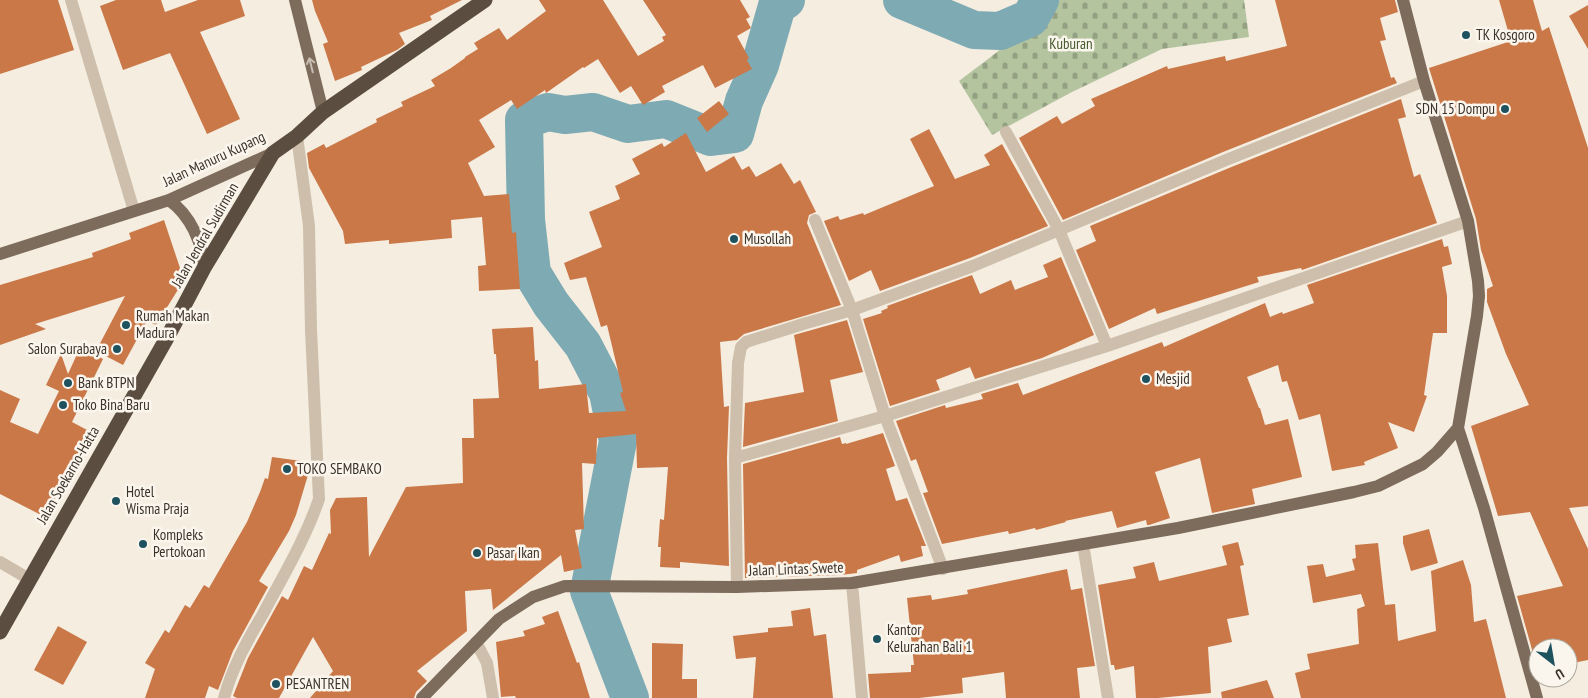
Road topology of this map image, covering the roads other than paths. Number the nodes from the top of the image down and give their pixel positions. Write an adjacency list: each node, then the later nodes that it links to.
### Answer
1 (71, 0): 11 (street)
2 (295, 0): 6 (main road, one-way to 2)
3 (485, 0): 6 (highway)
4 (1403, 0): 5 (main road)
5 (1424, 81): 13 (main road); 14 (street)
6 (322, 112): 8 (highway, Jalan Manuru Kupang)
7 (1006, 132): 14 (street)
8 (297, 136): 9 (highway, Jalan Manuru Kupang); 31 (street)
9 (273, 153): 10 (main road, Jalan Manuru Kupang); 16 (highway, Jalan Jendral Sudirman)
10 (168, 200): 11 (main road, Jalan Manuru Kupang); 16 (main road)
11 (134, 211): 15 (main road, Jalan Manuru Kupang)
12 (815, 220): 17 (street)
13 (1468, 221): 19 (street); 21 (main road)
14 (1058, 230): 17 (street); 19 (street)
15 (0, 254)
16 (204, 268): 18 (highway, Jalan Jendral Sudirman)
17 (852, 310): 20 (street); 22 (street)
18 (168, 336): 26 (highway, Jalan Soekarno-Hatta)
19 (1107, 346): 20 (street)
20 (885, 416): 22 (street); 25 (street)
21 (1458, 428): 23 (main road); 36 (main road)
22 (735, 458): 28 (street)
23 (1083, 544): 25 (main road); 35 (street)
24 (0, 562): 26 (street)
25 (943, 569): 27 (main road)
26 (29, 579): 29 (highway, Jalan Soekarno-Hatta)
27 (852, 583): 28 (main road, Jalan Lintas Swete); 34 (street, Jalan Lintas Swete)
28 (738, 587): 30 (main road, Jalan Lintas Swete)
29 (0, 632)
30 (476, 642): 32 (main road, Jalan Lintas Swete); 33 (street)
31 (224, 698)
32 (422, 698)
33 (493, 698)
34 (862, 698)
35 (1108, 698)
36 (1537, 698)

